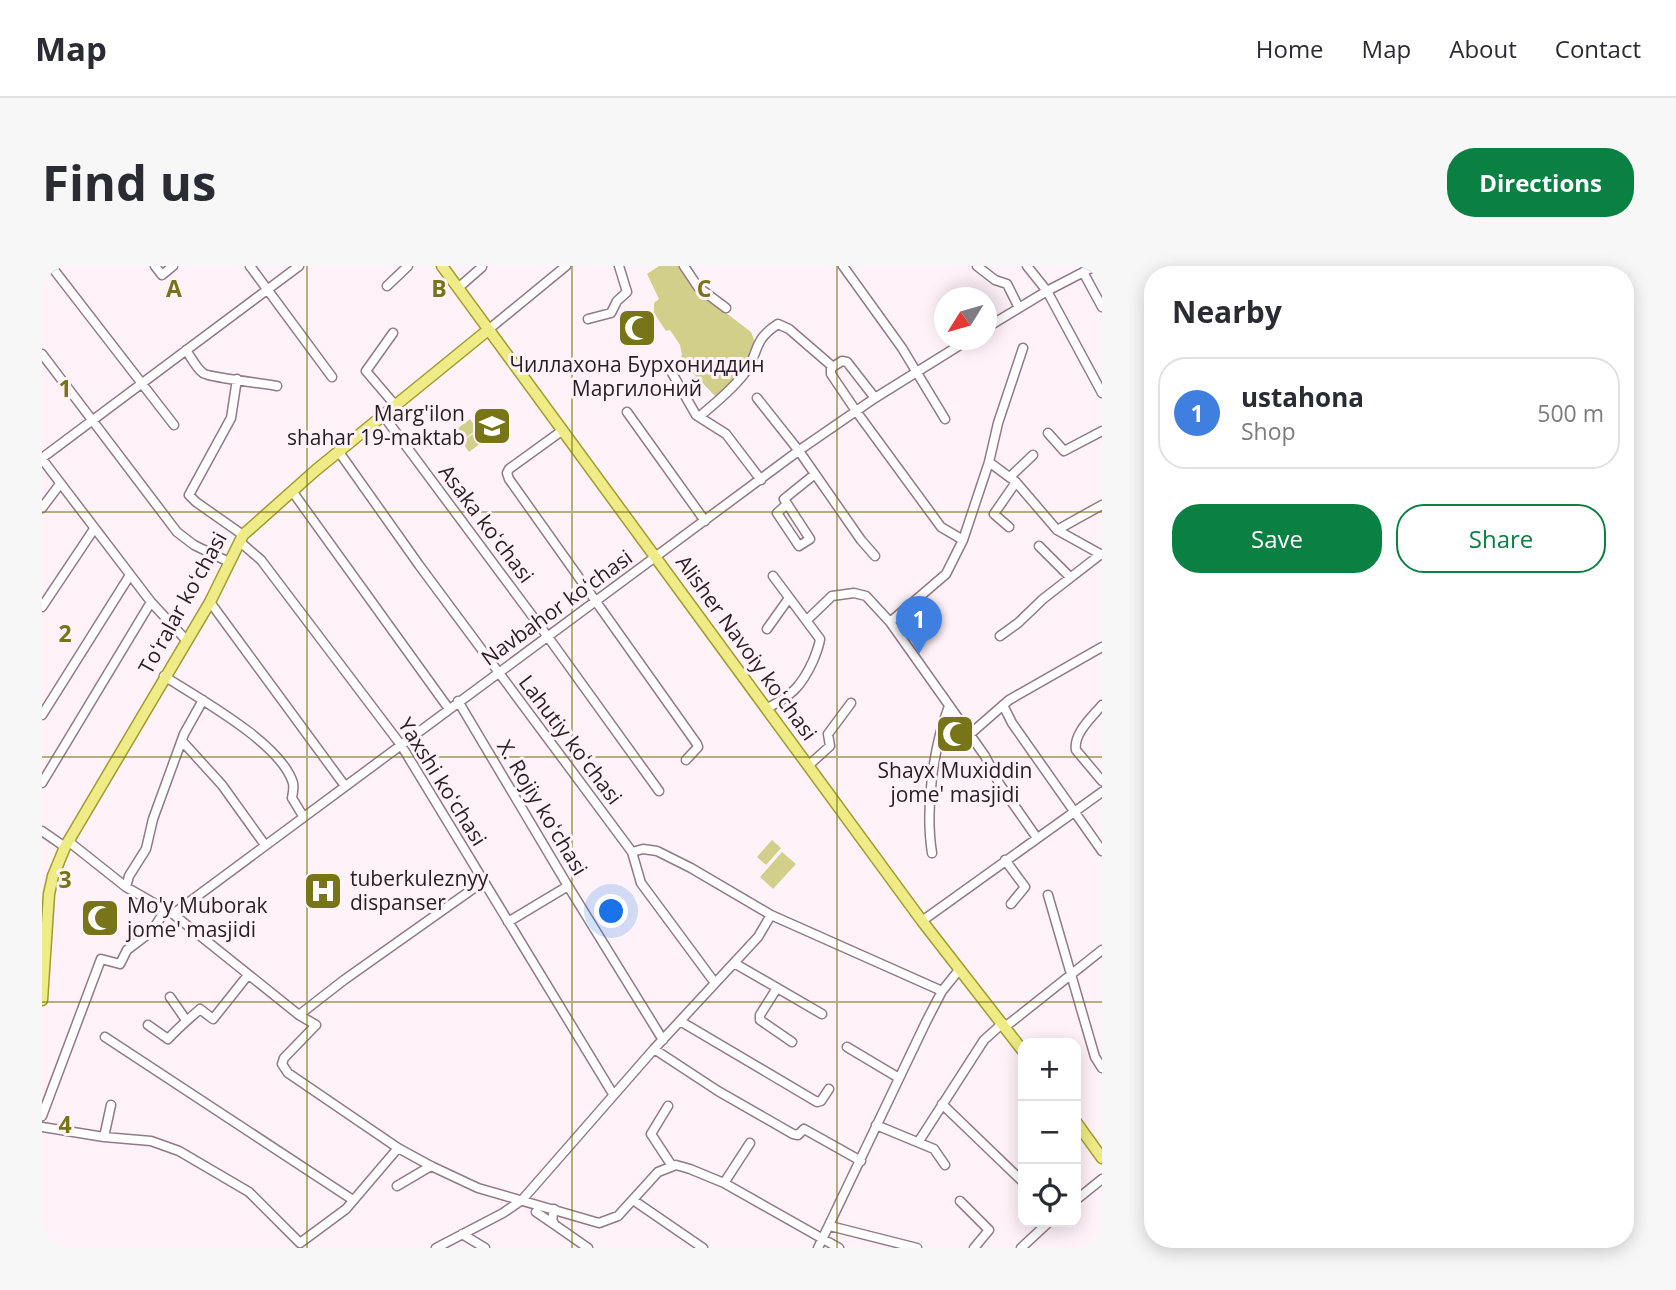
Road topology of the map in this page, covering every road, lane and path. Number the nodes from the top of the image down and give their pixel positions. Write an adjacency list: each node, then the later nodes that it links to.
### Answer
1 (50, 266): 17 (street); 38 (street)
2 (155, 266): 3 (street)
3 (173, 266)
4 (250, 266): 20 (street)
5 (299, 266): 20 (street)
6 (408, 266): 18 (street)
7 (442, 266): 19 (main road, Alisher Navoiy koʻchasi)
8 (566, 266): 27 (street, Toʻralar koʻchasi)
9 (619, 266): 25 (street)
10 (684, 266): 23 (street)
11 (843, 266): 34 (street)
12 (977, 266): 24 (street)
13 (1027, 266): 21 (street)
14 (1095, 266): 16 (street)
15 (482, 267): 19 (street)
16 (1083, 272): 21 (street); 22 (street)
17 (42, 273)
18 (387, 286)
19 (458, 288): 27 (main road, Alisher Navoiy koʻchasi)
20 (267, 290): 30 (street); 36 (street)
21 (1047, 291): 24 (street); 40 (street)
22 (1102, 306)
23 (726, 308)
24 (1020, 308): 26 (street)
25 (588, 319)
26 (997, 322)
27 (488, 330): 43 (main road, Toʻralar koʻchasi); 51 (main road, Alisher Navoiy koʻchasi)
28 (393, 333): 43 (street)
29 (1023, 348): 58 (street)
30 (186, 350): 37 (street); 38 (street)
31 (951, 350): 34 (street, Navbahor koʻchasi)
32 (42, 354): 49 (street)
33 (833, 367): 42 (street); 44 (street); 47 (street)
34 (916, 371): 42 (street, Navbahor koʻchasi); 48 (street)
35 (672, 373): 47 (street)
36 (332, 377)
37 (237, 379): 39 (street); 71 (street, Yaxshi koʻchasi)
38 (142, 383): 49 (street); 50 (street)
39 (277, 386)
40 (1102, 393)
41 (757, 398): 54 (street)
42 (875, 398): 44 (street, Navbahor koʻchasi)
43 (395, 405): 46 (main road, Toʻralar koʻchasi)
44 (856, 411): 54 (street, Navbahor koʻchasi); 72 (street)
45 (627, 412): 67 (street)
46 (383, 415): 55 (main road, Toʻralar koʻchasi); 89 (street, Asaka koʻchasi)
47 (699, 418): 60 (street)
48 (946, 419)
49 (92, 420): 57 (street); 77 (street)
50 (174, 425)
51 (563, 430): 76 (main road, Alisher Navoiy koʻchasi); 82 (street)
52 (1102, 431): 53 (street)
53 (1048, 433)
54 (799, 451): 59 (street); 60 (street, Navbahor koʻchasi)
55 (339, 452): 63 (main road, Toʻralar koʻchasi); 93 (street, Lahutiy koʻchasi)
56 (1033, 455): 61 (street)
57 (42, 458): 62 (street)
58 (989, 462): 61 (street); 72 (street)
59 (815, 474): 64 (street); 74 (street)
60 (761, 480): 67 (street, Navbahor koʻchasi)
61 (1013, 480): 68 (street); 70 (street)
62 (60, 484): 66 (street); 69 (street)
63 (292, 491): 71 (main road, Toʻralar koʻchasi); 101 (street)
64 (786, 505): 64 (street)
65 (1102, 505): 70 (street)
66 (42, 508)
67 (705, 521): 76 (street, Navbahor koʻchasi)
68 (1009, 527)
69 (94, 529): 78 (street); 85 (street)
70 (1057, 530): 75 (street)
71 (241, 538): 77 (main road, Toʻralar koʻchasi); 106 (street, Yaxshi koʻchasi)
72 (963, 540): 87 (street)
73 (1039, 546): 80 (street)
74 (875, 555)
75 (1102, 555): 80 (street)
76 (655, 558): 82 (street, Navbahor koʻchasi); 102 (main road, Alisher Navoiy koʻchasi)
77 (229, 562): 84 (main road, Toʻralar koʻchasi)
78 (130, 575): 83 (street); 103 (street)
79 (773, 576): 81 (street)
80 (1070, 577): 90 (street)
81 (789, 598): 86 (street); 88 (street)
82 (596, 601): 89 (street, Navbahor koʻchasi); 107 (street)
83 (151, 602): 91 (street); 110 (street)
84 (210, 602): 91 (main road, Toʻralar koʻchasi); 111 (street)
85 (42, 607)
86 (807, 620): 87 (street); 102 (street)
87 (890, 622): 100 (street)
88 (768, 629)
89 (548, 636): 93 (street, Navbahor koʻchasi); 112 (street, Asaka koʻchasi)
90 (1000, 636)
91 (187, 641): 94 (main road, Toʻralar koʻchasi)
92 (1102, 647): 98 (street)
93 (498, 672): 96 (street, Navbahor koʻchasi); 121 (street, Lahutiy koʻchasi)
94 (164, 676): 95 (street); 118 (main road, Toʻralar koʻchasi)
95 (203, 701): 105 (street); 115 (street)
96 (458, 701): 101 (street, Navbahor koʻchasi); 125 (street, X. Rojiy koʻchasi)
97 (851, 703): 108 (street)
98 (1003, 705): 104 (street); 114 (street)
99 (1102, 705): 109 (street)
100 (948, 706): 104 (street); 122 (street)
101 (449, 709): 106 (street, Navbahor koʻchasi)
102 (766, 709): 108 (main road, Alisher Navoiy koʻchasi)
103 (42, 715)
104 (969, 735): 117 (street)
105 (182, 741): 119 (street); 126 (street)
106 (401, 745): 111 (street, Navbahor koʻchasi); 124 (street, Yaxshi koʻchasi)
107 (686, 760)
108 (808, 765): 132 (main road, Alisher Navoiy koʻchasi)
109 (1102, 781)
110 (42, 783)
111 (345, 786): 115 (street, Navbahor koʻchasi)
112 (659, 791)
113 (1102, 792): 114 (street)
114 (1075, 811): 117 (street); 120 (street)
115 (303, 816): 119 (street, Navbahor koʻchasi)
116 (42, 831): 118 (street)
117 (1037, 838): 123 (street)
118 (66, 844): 126 (street); 129 (main road, Toʻralar koʻchasi)
119 (265, 845): 130 (street, Navbahor koʻchasi)
120 (1102, 851)
121 (632, 852): 131 (street); 139 (street, Lahutiy koʻchasi)
122 (933, 853)
123 (1005, 860): 128 (street); 132 (street)
124 (484, 881): 133 (street, Yaxshi koʻchasi); 145 (street)
125 (568, 886): 133 (street); 151 (street, X. Rojiy koʻchasi)
126 (126, 887): 130 (street)
127 (1048, 895): 138 (street)
128 (1010, 904)
129 (45, 907): 143 (main road, Toʻralar koʻchasi)
130 (169, 912): 137 (street); 165 (street, Navbahor koʻchasi)
131 (771, 915): 135 (street); 141 (street)
132 (922, 921): 136 (main road, Alisher Navoiy koʻchasi)
133 (508, 922): 161 (street, Yaxshi koʻchasi)
134 (1102, 950): 138 (street)
135 (734, 963): 139 (street); 140 (street)
136 (959, 970): 141 (street); 149 (main road, Alisher Navoiy koʻchasi)
137 (248, 975): 145 (street); 146 (street)
138 (1072, 976): 149 (street); 156 (street)
139 (715, 983): 147 (street)
140 (777, 988): 144 (street); 152 (street)
141 (942, 991): 159 (street)
142 (170, 997): 146 (street)
143 (42, 1000)
144 (822, 1014)
145 (299, 1015): 172 (street)
146 (186, 1020): 148 (street)
147 (680, 1021): 151 (street); 160 (street)
148 (148, 1025)
149 (1004, 1025): 153 (main road, Alisher Navoiy koʻchasi); 162 (street)
150 (105, 1037): 183 (street)
151 (663, 1040): 157 (street)
152 (792, 1042)
153 (1018, 1044)
154 (1102, 1045): 156 (street)
155 (847, 1046): 159 (street)
156 (1093, 1048): 158 (street)
157 (654, 1049): 161 (street); 174 (street)
158 (1102, 1068)
159 (899, 1078): 166 (street)
160 (829, 1089)
161 (614, 1094): 184 (street)
162 (942, 1104): 170 (street); 178 (street)
163 (111, 1105): 169 (street)
164 (668, 1106): 177 (street)
165 (42, 1116)
166 (876, 1125): 170 (street); 174 (street)
167 (42, 1127): 169 (street)
168 (1081, 1129): 173 (main road)
169 (104, 1137): 183 (street)
170 (919, 1141): 175 (street)
171 (750, 1143): 180 (street)
172 (398, 1148): 176 (street); 183 (street)
173 (1102, 1158)
174 (861, 1161): 190 (street)
175 (945, 1165)
176 (430, 1166): 181 (street); 184 (street)
177 (672, 1166): 180 (street); 185 (street)
178 (1018, 1177)
179 (1102, 1179): 182 (street)
180 (724, 1183): 193 (street)
181 (397, 1186)
182 (1081, 1196)
183 (353, 1200)
184 (522, 1200): 187 (street); 192 (street)
185 (633, 1200): 187 (street); 197 (street)
186 (960, 1201): 200 (street)
187 (554, 1209): 189 (street)
188 (537, 1212): 189 (street)
189 (555, 1225): 196 (street)
190 (830, 1226): 193 (street); 199 (street)
191 (1044, 1227): 201 (street)
192 (463, 1234): 194 (street); 195 (street)
193 (820, 1244): 198 (street)
194 (436, 1248)
195 (485, 1248)
196 (588, 1248)
197 (703, 1248)
198 (839, 1248)
199 (917, 1248)
200 (974, 1248)
201 (1021, 1248)

